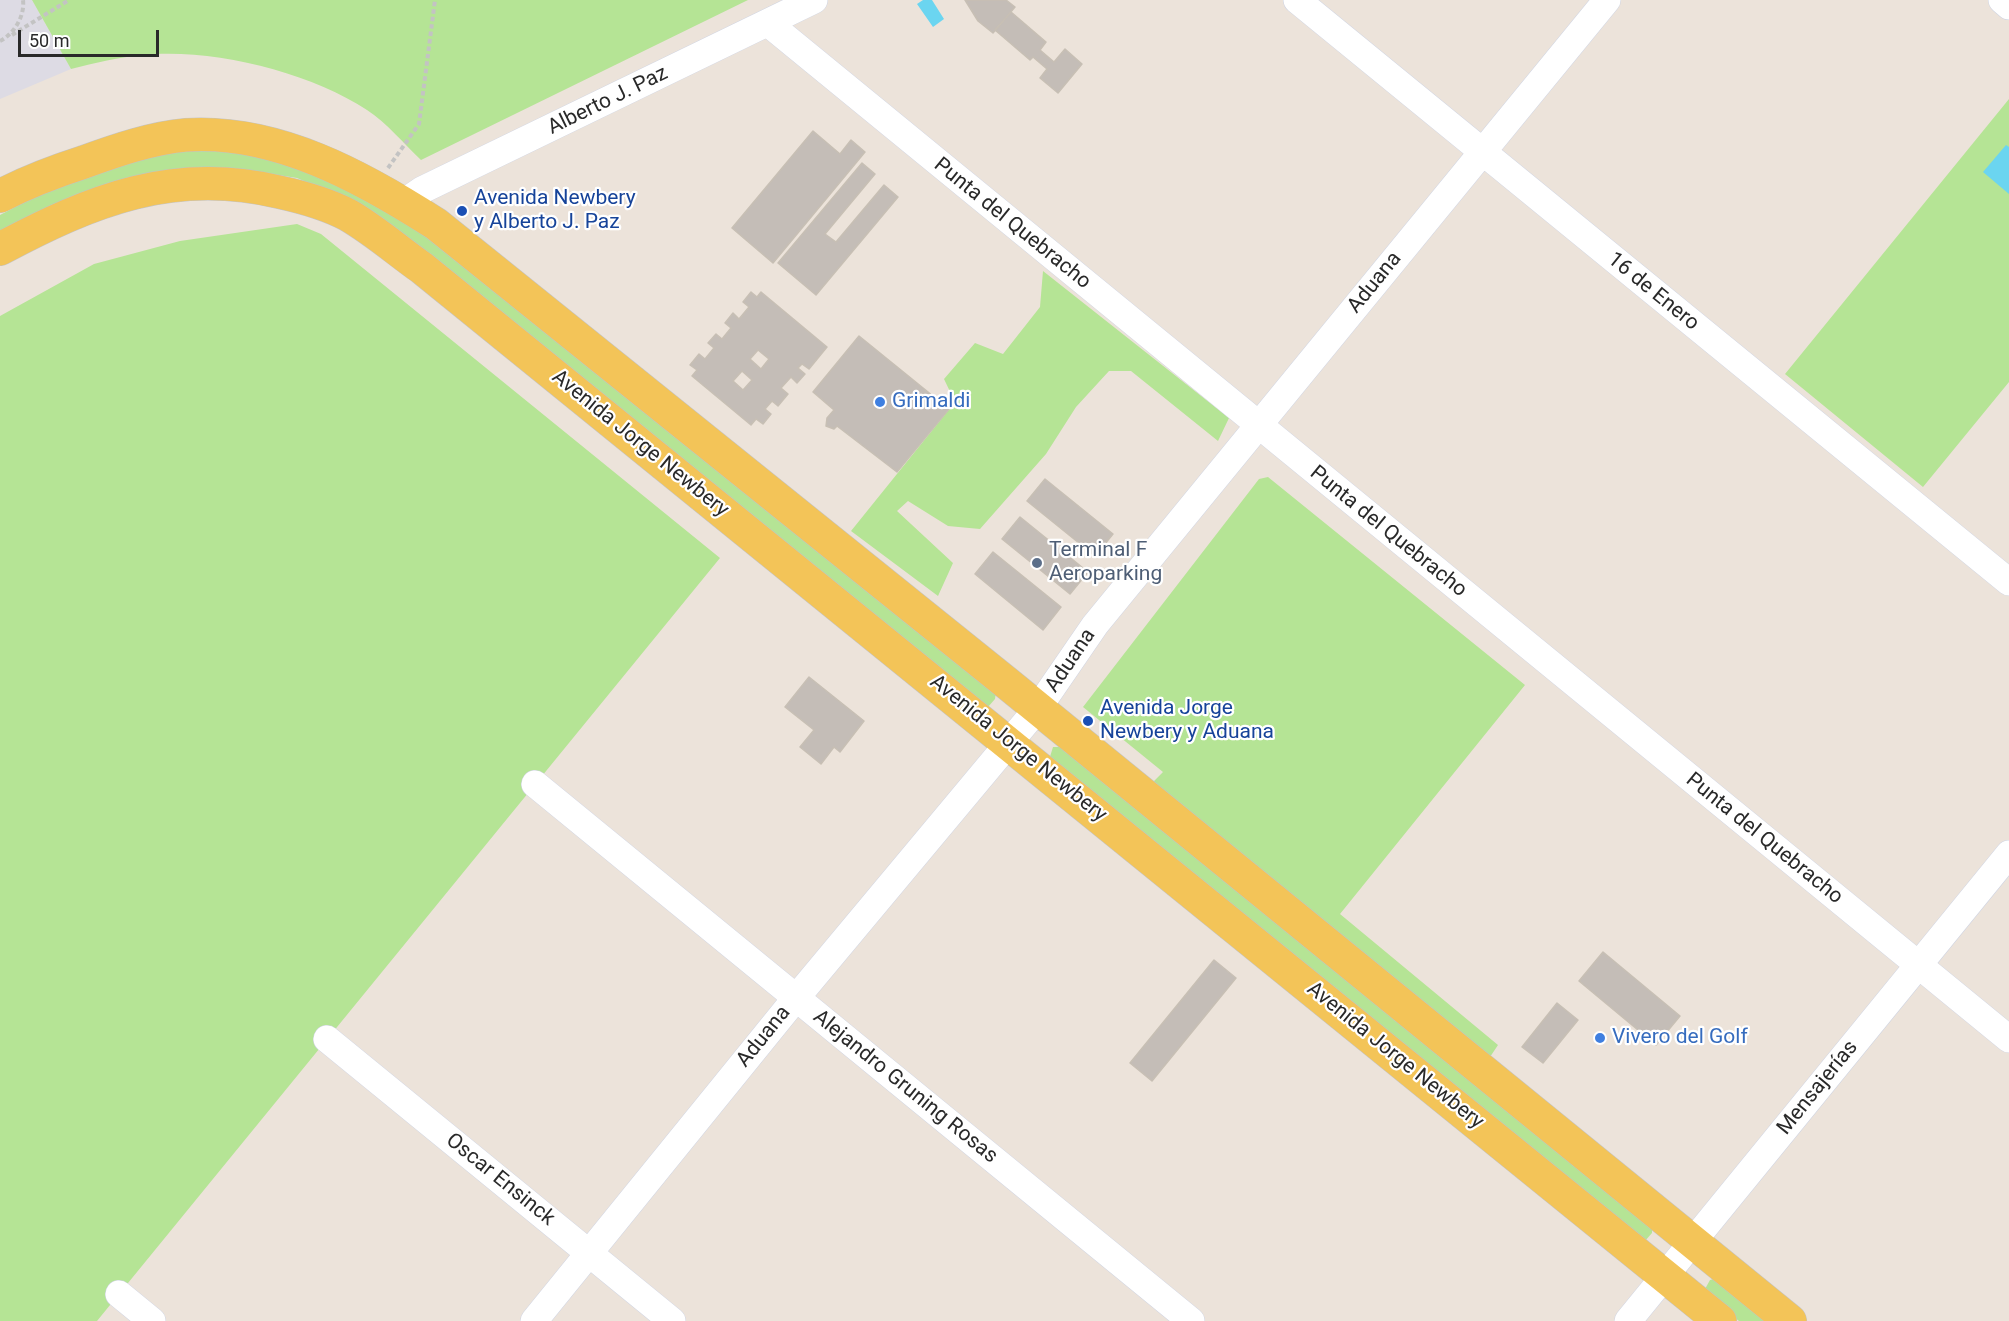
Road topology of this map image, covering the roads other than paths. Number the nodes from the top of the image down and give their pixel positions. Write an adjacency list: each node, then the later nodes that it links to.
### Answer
1 (814, 0): 6 (street, Alberto J. Paz)
2 (1297, 0): 7 (street, 16 de Enero)
3 (1607, 0): 7 (street, Aduana)
4 (2002, 0): 5 (street)
5 (2009, 6)
6 (768, 23): 9 (street, Alberto J. Paz); 11 (street, Punta del Quebracho)
7 (1482, 153): 11 (street, Aduana); 12 (street, 16 de Enero)
8 (0, 196): 9 (main road, Avenida Jorge Newbery)
9 (403, 203): 13 (main road, Avenida Jorge Newbery)
10 (0, 249): 14 (main road, Avenida Jorge Newbery)
11 (1258, 426): 13 (street, Aduana); 17 (street, Punta del Quebracho)
12 (2009, 582)
13 (1038, 708): 14 (street, Aduana); 21 (main road, Avenida Jorge Newbery)
14 (1010, 743): 18 (street, Aduana); 23 (main road, Avenida Jorge Newbery)
15 (535, 784): 18 (street, Alejandro Gruning Rosas)
16 (2009, 854): 17 (street, Mensajerías)
17 (1918, 965): 20 (street, Punta del Quebracho); 21 (street, Mensajerías)
18 (796, 998): 22 (street, Aduana); 28 (street, Alejandro Gruning Rosas)
19 (327, 1039): 22 (street, Oscar Ensinck)
20 (2009, 1039)
21 (1692, 1242): 23 (street, Mensajerías); 31 (main road, Avenida Jorge Newbery)
22 (589, 1253): 26 (street, Aduana); 27 (street, Oscar Ensinck)
23 (1665, 1276): 29 (street, Mensajerías); 30 (main road, Avenida Jorge Newbery)
24 (119, 1294): 25 (street)
25 (152, 1321)
26 (534, 1321)
27 (672, 1321)
28 (1191, 1321)
29 (1628, 1321)
30 (1720, 1321)
31 (1790, 1321)

